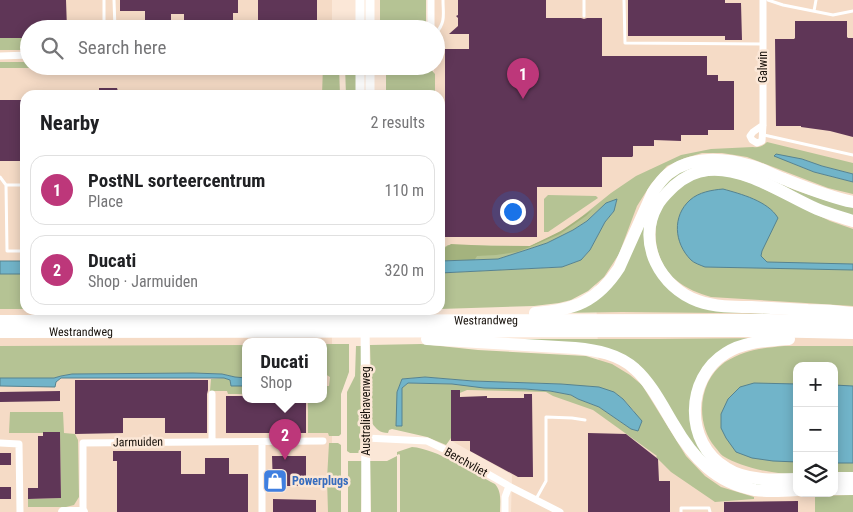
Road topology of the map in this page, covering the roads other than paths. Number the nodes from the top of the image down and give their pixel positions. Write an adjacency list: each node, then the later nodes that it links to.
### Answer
1 (104, 0): 15 (lane)
2 (114, 0): 16 (lane)
3 (360, 0): 17 (street)
4 (370, 0): 18 (street)
5 (431, 0): 19 (street)
6 (443, 0): 20 (lane)
7 (584, 0): 14 (lane)
8 (624, 0): 21 (lane)
9 (763, 0): 21 (street, Galwin)
10 (768, 0): 12 (lane)
11 (816, 0): 12 (lane)
12 (814, 11): 13 (lane)
13 (853, 11)
14 (584, 16)
15 (104, 20)
16 (114, 20)
17 (360, 20)
18 (370, 20)
19 (431, 20)
20 (443, 20)
21 (763, 44): 28 (street, Galwin)
22 (0, 56): 23 (street)
23 (20, 56)
24 (360, 75): 26 (street)
25 (370, 75): 27 (street)
26 (360, 90)
27 (370, 90)
28 (763, 125): 29 (street, Galwin); 29 (street)
29 (763, 134): 30 (lane)
30 (853, 155)
31 (0, 177): 32 (lane)
32 (6, 185): 33 (lane); 36 (lane)
33 (20, 185)
34 (853, 202): 39 (highway)
35 (853, 221): 37 (highway)
36 (20, 251)
37 (853, 313)
38 (366, 315): 48 (street, Australiëhavenweg)
39 (448, 320): 41 (highway, Westrandweg); 43 (highway, Westrandweg)
40 (0, 321): 42 (highway, Westrandweg)
41 (853, 322)
42 (338, 326): 43 (highway, Westrandweg); 43 (highway, Westrandweg); 44 (highway, Westrandweg)
43 (407, 330): 45 (highway, Westrandweg); 59 (highway)
44 (0, 332)
45 (853, 334): 55 (highway)
46 (212, 394): 49 (street)
47 (586, 420): 60 (lane)
48 (366, 438): 56 (street, Berchvliet); 65 (street, Australiëhavenweg)
49 (212, 441): 51 (street, Jarmuiden); 63 (street, Jarmuiden)
50 (323, 441): 51 (street, Jarmuiden)
51 (262, 442): 64 (street)
52 (0, 443): 61 (street)
53 (838, 478): 54 (highway)
54 (853, 478)
55 (793, 479)
56 (509, 486): 60 (street, Berchvliet); 66 (street)
57 (838, 489): 58 (highway)
58 (853, 489)
59 (793, 490)
60 (536, 500): 67 (street, Berchvliet)
61 (20, 512)
62 (63, 512): 63 (main road)
63 (83, 512)
64 (262, 512)
65 (366, 512)
66 (505, 512)
67 (560, 512)
68 (681, 512): 69 (lane)
69 (710, 512)

